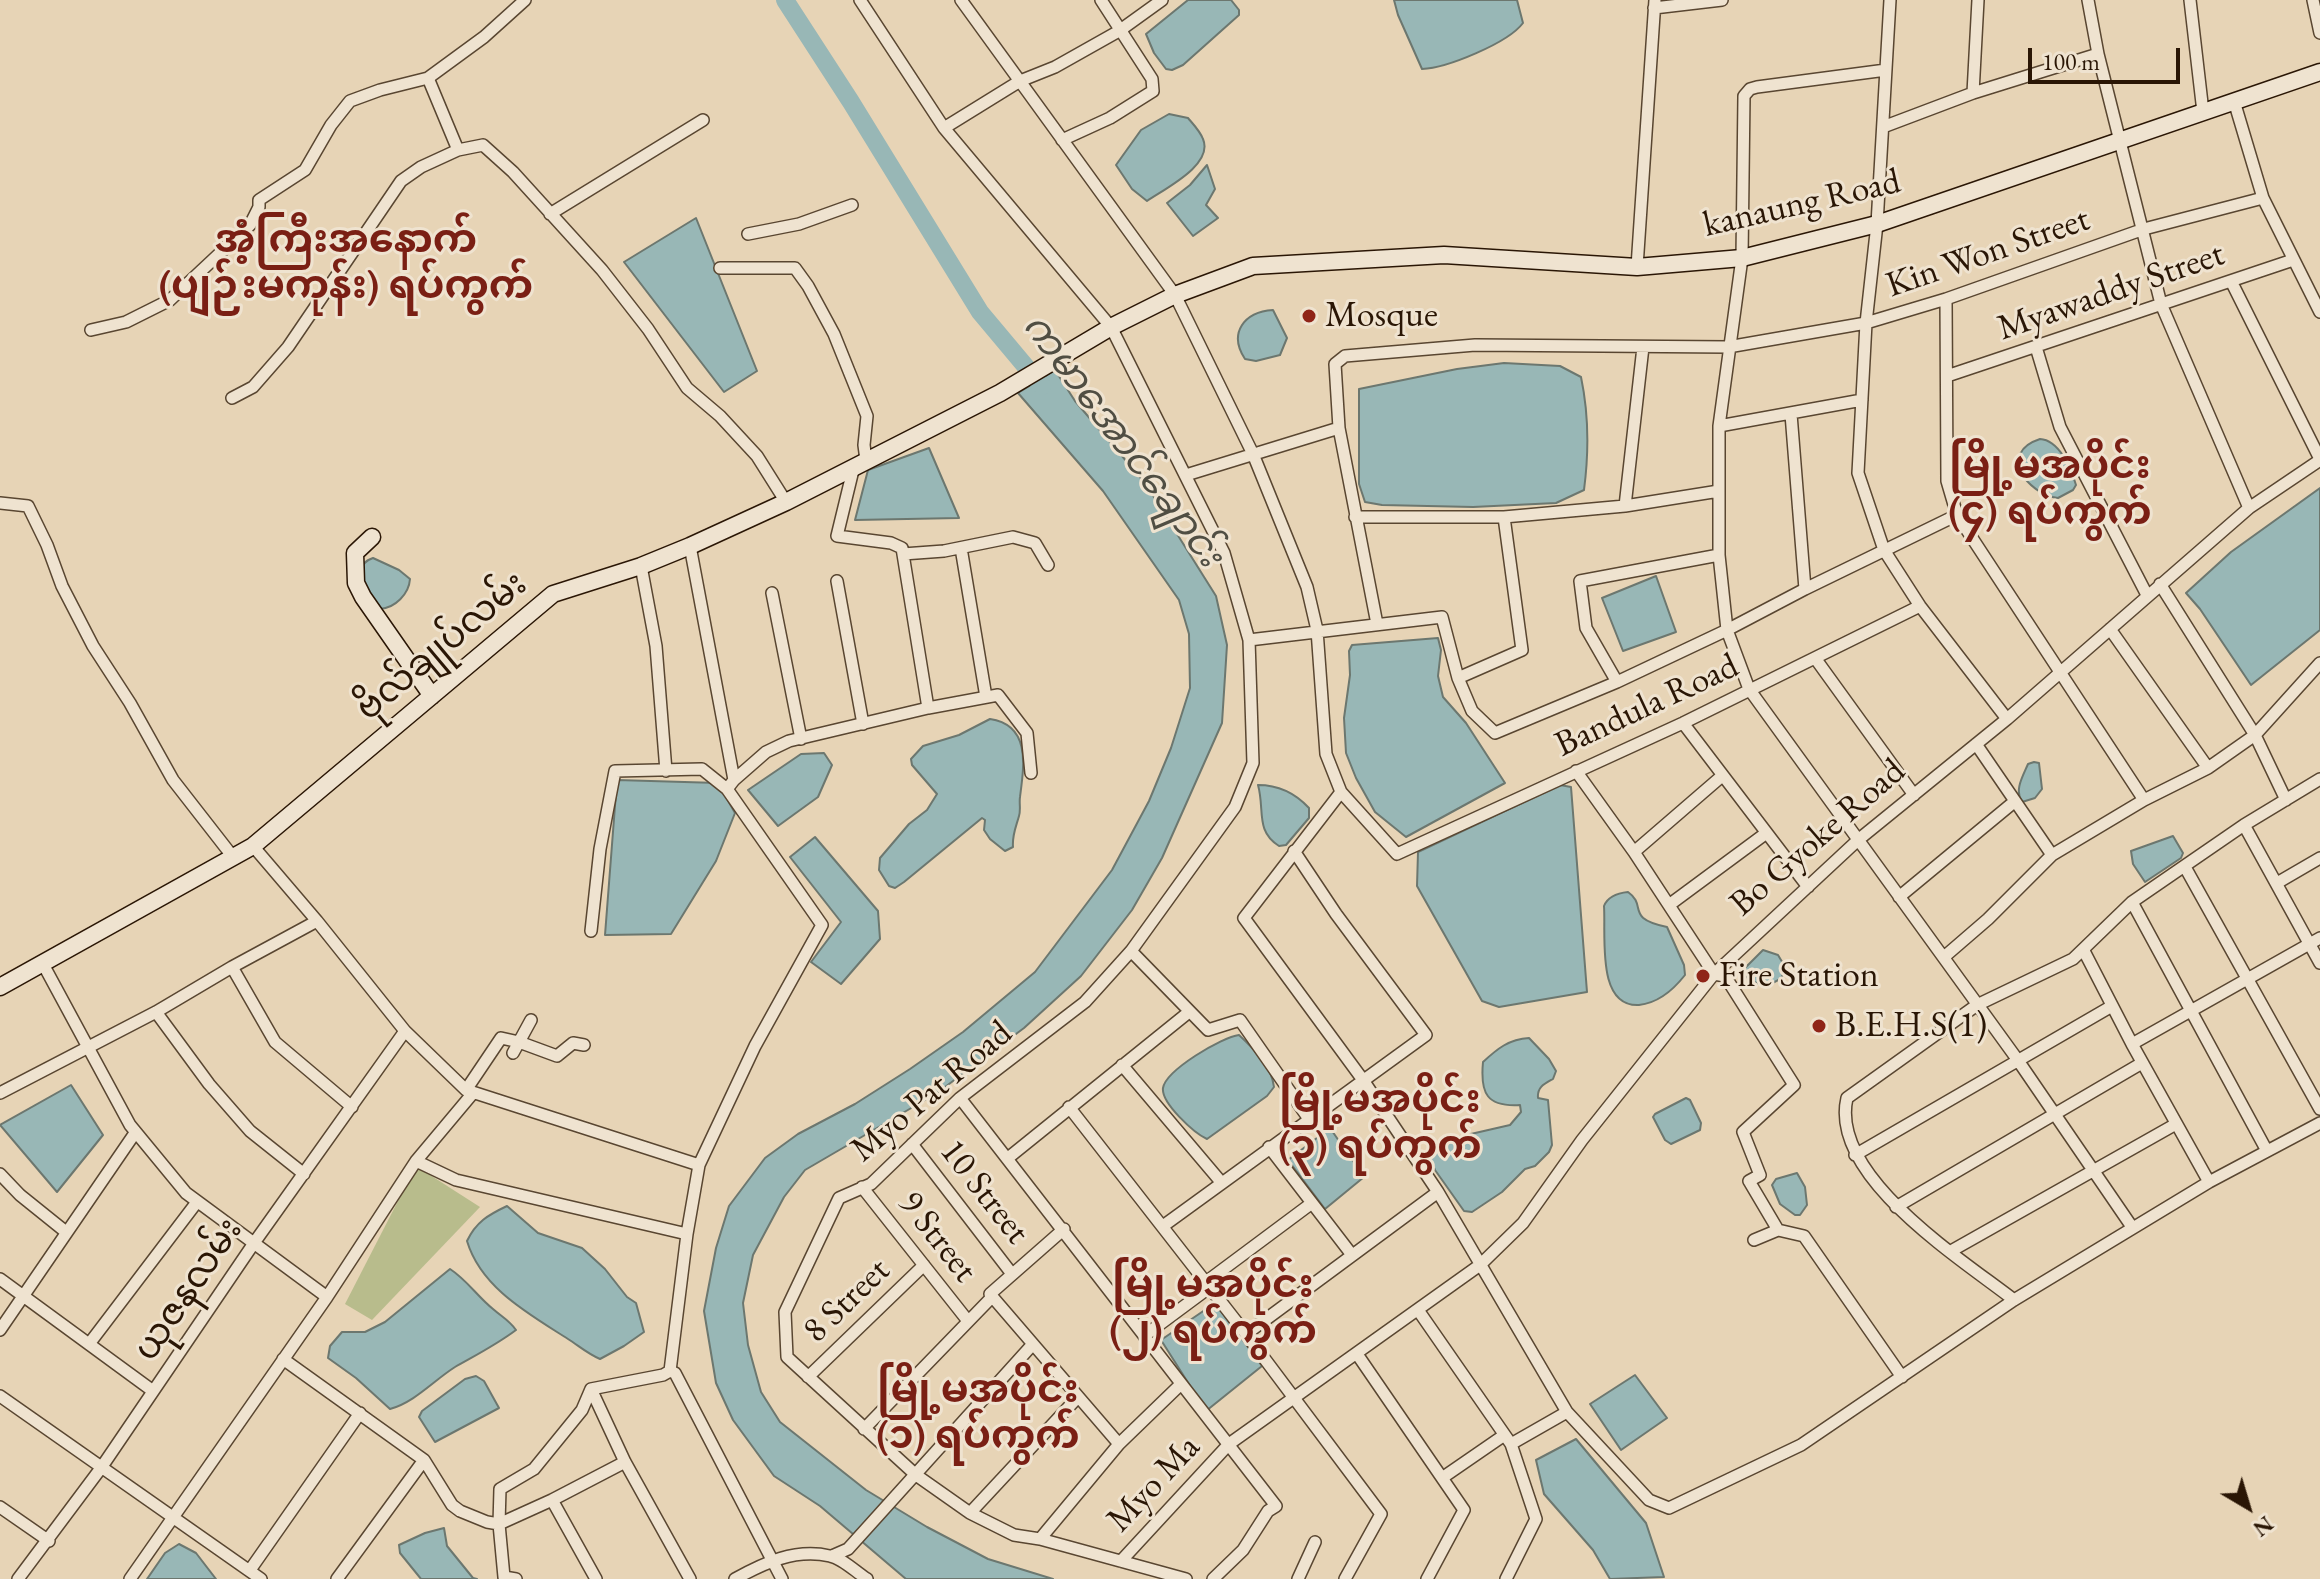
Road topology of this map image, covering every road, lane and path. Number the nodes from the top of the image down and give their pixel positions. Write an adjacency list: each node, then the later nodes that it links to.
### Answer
1 (525, 0): 18 (street)
2 (860, 0): 25 (street, Myo Pat Road)
3 (961, 0): 19 (street)
4 (1101, 0): 13 (street)
5 (1162, 0): 13 (street)
6 (1722, 0): 12 (street)
7 (1890, 0): 16 (street)
8 (1978, 0): 20 (street)
9 (2088, 0): 15 (street)
10 (2190, 0): 22 (street)
11 (2313, 0): 14 (street)
12 (1654, 4): 37 (street)
13 (1119, 31): 19 (street); 26 (street)
14 (2320, 33)
15 (2098, 54): 20 (street); 27 (street)
16 (1886, 70): 24 (street); 35 (street)
17 (2320, 72): 21 (street, kanaung Road)
18 (428, 78): 28 (street); 46 (street)
19 (1020, 81): 25 (street); 26 (street)
20 (1973, 93): 24 (street)
21 (2234, 101): 22 (street, kanaung Road); 29 (street)
22 (2203, 112): 27 (street, kanaung Road)
23 (703, 120): 31 (street)
24 (1883, 127): 32 (street)
25 (944, 128): 45 (street, Myo Pat Road)
26 (1062, 140): 40 (street)
27 (2120, 140): 32 (street, kanaung Road); 33 (street)
28 (458, 150): 31 (street); 52 (street)
29 (2263, 198): 33 (street, Kin Won Street); 36 (street)
30 (852, 205): 34 (street)
31 (550, 214): 62 (street)
32 (1877, 224): 35 (street, kanaung Road); 44 (street)
33 (2144, 229): 41 (street, Kin Won Street); 42 (street)
34 (748, 234)
35 (1742, 258): 37 (street, kanaung Road); 48 (street)
36 (2293, 260): 39 (street, Myawaddy Street); 43 (street)
37 (1637, 267): 40 (street, kanaung Road)
38 (720, 268): 59 (street)
39 (2231, 281): 42 (street, Myawaddy Street); 58 (street)
40 (1175, 295): 45 (street, kanaung Road); 57 (street)
41 (1946, 299): 44 (street, Kin Won Street); 50 (street)
42 (2161, 304): 49 (street, Myawaddy Street); 65 (street)
43 (2320, 312)
44 (1866, 323): 48 (street, Kin Won Street); 53 (street)
45 (1111, 327): 51 (street, kanaung Road); 60 (street, Myo Pat Road)
46 (91, 330)
47 (1643, 347): 48 (street, Kin Won Street); 56 (street, Kin Won Street); 64 (street)
48 (1728, 347): 55 (street)
49 (2036, 347): 50 (street, Myawaddy Street); 81 (street)
50 (1947, 376): 66 (street)
51 (1000, 393): 59 (street, ဗိုလ်ချုပ်လမ်း)
52 (232, 398)
53 (1862, 400): 54 (street); 72 (street)
54 (1791, 414): 55 (street); 79 (street)
55 (1719, 426): 61 (street)
56 (1339, 428): 57 (street); 67 (street)
57 (1253, 454): 60 (street); 85 (street)
58 (2320, 460): 65 (street, Bo Gyoke Road)
59 (860, 463): 62 (street, ဗိုလ်ချုပ်လမ်း); 73 (street)
60 (1186, 475): 87 (street, Myo Pat Road)
61 (1719, 491): 64 (street); 74 (street)
62 (786, 502): 70 (street, ဗိုလ်ချုပ်လမ်း)
63 (0, 503): 122 (street)
64 (1625, 506): 68 (street)
65 (2249, 508): 78 (street, Bo Gyoke Road)
66 (1957, 515): 72 (street); 90 (street)
67 (1355, 517): 68 (street); 83 (street)
68 (1504, 517): 91 (street)
69 (372, 537): 94 (street)
70 (690, 546): 76 (street, ဗိုလ်ချုပ်လမ်း); 109 (street)
71 (961, 548): 73 (street); 75 (street); 95 (street)
72 (1884, 550): 79 (street); 82 (street)
73 (903, 554): 96 (street)
74 (1719, 555): 86 (street); 92 (street)
75 (1048, 565)
76 (641, 566): 94 (street, ဗိုလ်ချုပ်လမ်း); 104 (street)
77 (837, 581): 99 (street)
78 (2160, 584): 81 (street, Bo Gyoke Road); 100 (street)
79 (1805, 589): 86 (street)
80 (772, 593): 101 (street)
81 (2147, 595): 84 (street, Bo Gyoke Road)
82 (1920, 606): 88 (street, Bandula Road); 97 (street)
83 (1377, 624): 85 (street); 91 (street)
84 (2110, 629): 90 (street, Bo Gyoke Road); 103 (street)
85 (1317, 630): 87 (street); 110 (street)
86 (1727, 630): 92 (street); 93 (street)
87 (1249, 640): 133 (street, Myo Pat Road)
88 (1815, 658): 93 (street, Bandula Road); 111 (street)
89 (2320, 663): 100 (street)
90 (2061, 672): 97 (street, Bo Gyoke Road); 112 (street)
91 (1458, 678): 92 (street)
92 (1617, 682)
93 (1749, 689): 98 (street, Bandula Road); 117 (street)
94 (432, 696): 118 (street, ဗိုလ်ချုပ်လမ်း)
95 (986, 697): 96 (street); 106 (street)
96 (928, 708): 99 (street)
97 (2007, 719): 102 (street, Bo Gyoke Road)
98 (1683, 723): 105 (street, Bandula Road); 107 (street)
99 (863, 724): 101 (street)
100 (2255, 735): 103 (street); 113 (street)
101 (801, 739): 109 (street)
102 (1976, 744): 111 (street, Bo Gyoke Road); 114 (street)
103 (2208, 768): 112 (street)
104 (666, 771): 109 (street); 131 (street)
105 (1576, 771): 110 (street, Bandula Road); 120 (street)
106 (1031, 773)
107 (1722, 776): 116 (street); 120 (street)
108 (2320, 779): 113 (street)
109 (731, 785): 174 (street)
110 (1341, 792): 119 (street)
111 (1914, 795): 117 (street, Bo Gyoke Road)
112 (2144, 800): 121 (street)
113 (2286, 800): 115 (street)
114 (2014, 802): 121 (street); 127 (street)
115 (2244, 825): 124 (street); 125 (street)
116 (1765, 834): 126 (street); 129 (street)
117 (1858, 840): 126 (street, Bo Gyoke Road); 127 (street)
118 (253, 846): 122 (street, ဗိုလ်ချုပ်လမ်း); 130 (street)
119 (1294, 851): 156 (street); 156 (street)
120 (1634, 852): 129 (street)
121 (2052, 855): 135 (street)
122 (233, 857): 137 (street, ဗိုလ်ချုပ်လမ်း)
123 (2320, 858): 125 (street)
124 (2185, 867): 128 (street); 140 (street)
125 (2277, 883): 132 (street)
126 (1808, 887): 139 (street, Bo Gyoke Road)
127 (1899, 897): 135 (street)
128 (2132, 902): 134 (street); 144 (street)
129 (1669, 905): 139 (street)
130 (317, 921): 138 (street); 148 (street)
131 (591, 931)
132 (2315, 941): 136 (street); 140 (street)
133 (1131, 951): 146 (street); 159 (street, Myo Pat Road)
134 (2084, 951): 142 (street); 143 (street)
135 (1944, 957): 142 (street)
136 (2320, 963)
137 (43, 964): 141 (street, ဗိုလ်ချုပ်လမ်း); 151 (street)
138 (232, 967): 145 (street); 160 (street)
139 (1714, 974): 188 (street); 196 (street, Bo Gyoke Road)
140 (2249, 978): 144 (street); 162 (street)
141 (0, 987)
142 (1977, 1005): 153 (street); 171 (street)
143 (2112, 1006): 149 (street); 153 (street)
144 (2190, 1011): 149 (street); 170 (street)
145 (156, 1012): 151 (street); 177 (street)
146 (1189, 1012): 155 (street); 164 (street)
147 (531, 1020): 152 (street)
148 (405, 1031): 157 (street); 160 (street, ယုဇနလမ်း)
149 (2132, 1044): 154 (street)
150 (584, 1045): 152 (street)
151 (86, 1047): 158 (street); 167 (street)
152 (516, 1047): 157 (street)
153 (2017, 1059): 163 (street); 171 (street)
154 (2142, 1063): 163 (street); 166 (street)
155 (1122, 1065): 161 (street); 178 (street)
156 (1363, 1080): 164 (street); 181 (street)
157 (469, 1092): 173 (street); 174 (street)
158 (0, 1093)
159 (960, 1098): 168 (street, Myo Pat Road); 172 (street)
160 (352, 1107): 177 (street, ယုဇနလမ်း)
161 (1069, 1107): 172 (street); 185 (street)
162 (2320, 1109)
163 (2056, 1114): 175 (street); 184 (street)
164 (1309, 1119): 169 (street)
165 (2320, 1123): 170 (street)
166 (2176, 1124): 175 (street); 179 (street)
167 (135, 1133): 182 (street); 189 (street)
168 (912, 1144): 180 (street, Myo Pat Road); 197 (street, 10 Street)
169 (1269, 1147): 178 (street); 183 (street)
170 (2267, 1151): 179 (street)
171 (1855, 1155): 184 (street)
172 (1008, 1158): 187 (street)
173 (416, 1161): 190 (street); 201 (street)
174 (699, 1165): 190 (street)
175 (2095, 1171): 186 (street); 193 (street)
176 (0, 1174): 189 (street)
177 (304, 1174): 192 (street, ယုဇနလမ်း)
178 (1221, 1182): 185 (street)
179 (2209, 1182): 186 (street)
180 (862, 1187): 195 (street, 9 Street); 214 (street, Myo Pat Road)
181 (1438, 1192): 194 (street); 196 (street)
182 (197, 1202): 192 (street); 209 (street)
183 (1312, 1203): 194 (street); 199 (street)
184 (1896, 1207): 193 (street)
185 (1163, 1226): 199 (street)
186 (2132, 1227): 203 (street)
187 (1064, 1229): 197 (street); 208 (street)
188 (1778, 1230): 191 (street); 215 (street)
189 (66, 1232): 200 (street)
190 (687, 1234): 213 (street)
191 (1754, 1240)
192 (254, 1243): 201 (street); 218 (street, ယုဇနလမ်း)
193 (1951, 1251): 203 (street)
194 (1352, 1255): 207 (street)
195 (924, 1265): 205 (street, 9 Street); 214 (street, 8 Street)
196 (1480, 1265): 204 (street, Bo Gyoke Road); 222 (street)
197 (1012, 1274): 202 (street)
198 (0, 1279): 200 (street)
199 (1208, 1284): 207 (street); 208 (street)
200 (24, 1294): 206 (street); 209 (street)
201 (327, 1297): 212 (street)
202 (992, 1297): 205 (street); 210 (street)
203 (2014, 1300): 215 (street)
204 (1418, 1310): 211 (street, Bo Gyoke Road); 225 (street)
205 (968, 1321): 224 (street)
206 (0, 1330)
207 (1246, 1334): 221 (street)
208 (1144, 1336): 216 (street)
209 (89, 1344): 218 (street)
210 (1033, 1344): 220 (street); 231 (street)
211 (1357, 1354): 221 (street, Bo Gyoke Road); 232 (street)
212 (283, 1359): 223 (street); 236 (street)
213 (670, 1371): 217 (street); 242 (street)
214 (808, 1377): 224 (street, Myo Pat Road)
215 (1902, 1377): 222 (street)
216 (1180, 1385): 226 (street); 227 (street)
217 (591, 1389): 229 (street); 237 (street)
218 (153, 1391): 230 (street, ယုဇနလမ်း)
219 (0, 1396): 230 (street)
220 (1078, 1397): 226 (street); 235 (street)
221 (1292, 1398): 227 (street, Myo Ma); 258 (street)
222 (1567, 1412): 225 (street)
223 (360, 1413): 228 (street); 244 (street)
224 (864, 1429): 231 (street, Myo Pat Road)
225 (1507, 1440): 232 (street); 260 (street)
226 (1119, 1444): 238 (street)
227 (1229, 1444): 243 (street, Myo Ma); 256 (street)
228 (424, 1460): 237 (street); 248 (street)
229 (625, 1462): 233 (street); 251 (street)
230 (101, 1468): 236 (street); 239 (street, ယုဇနလမ်း)
231 (916, 1475): 235 (street, Myo Pat Road); 241 (street)
232 (1442, 1478): 259 (street)
233 (552, 1500): 237 (street); 250 (street)
234 (0, 1507): 239 (street)
235 (970, 1513): 238 (street, Myo Pat Road)
236 (174, 1518): 244 (street); 246 (street)
237 (499, 1524): 249 (street)
238 (1040, 1539): 243 (street, Myo Pat Road)
239 (49, 1541): 245 (street, ယုဇနလမ်း)
240 (1315, 1542): 257 (street)
241 (832, 1556): 242 (street); 254 (street)
242 (771, 1559): 252 (street); 253 (street)
243 (1121, 1561): 255 (street, Myo Pat Road)
244 (250, 1570): 247 (street)
245 (18, 1579)
246 (130, 1579)
247 (261, 1579)
248 (337, 1579)
249 (516, 1579)
250 (596, 1579)
251 (690, 1579)
252 (735, 1579)
253 (782, 1579)
254 (867, 1579)
255 (1186, 1579)
256 (1213, 1579)
257 (1298, 1579)
258 (1345, 1579)
259 (1427, 1579)
260 (1506, 1579)

